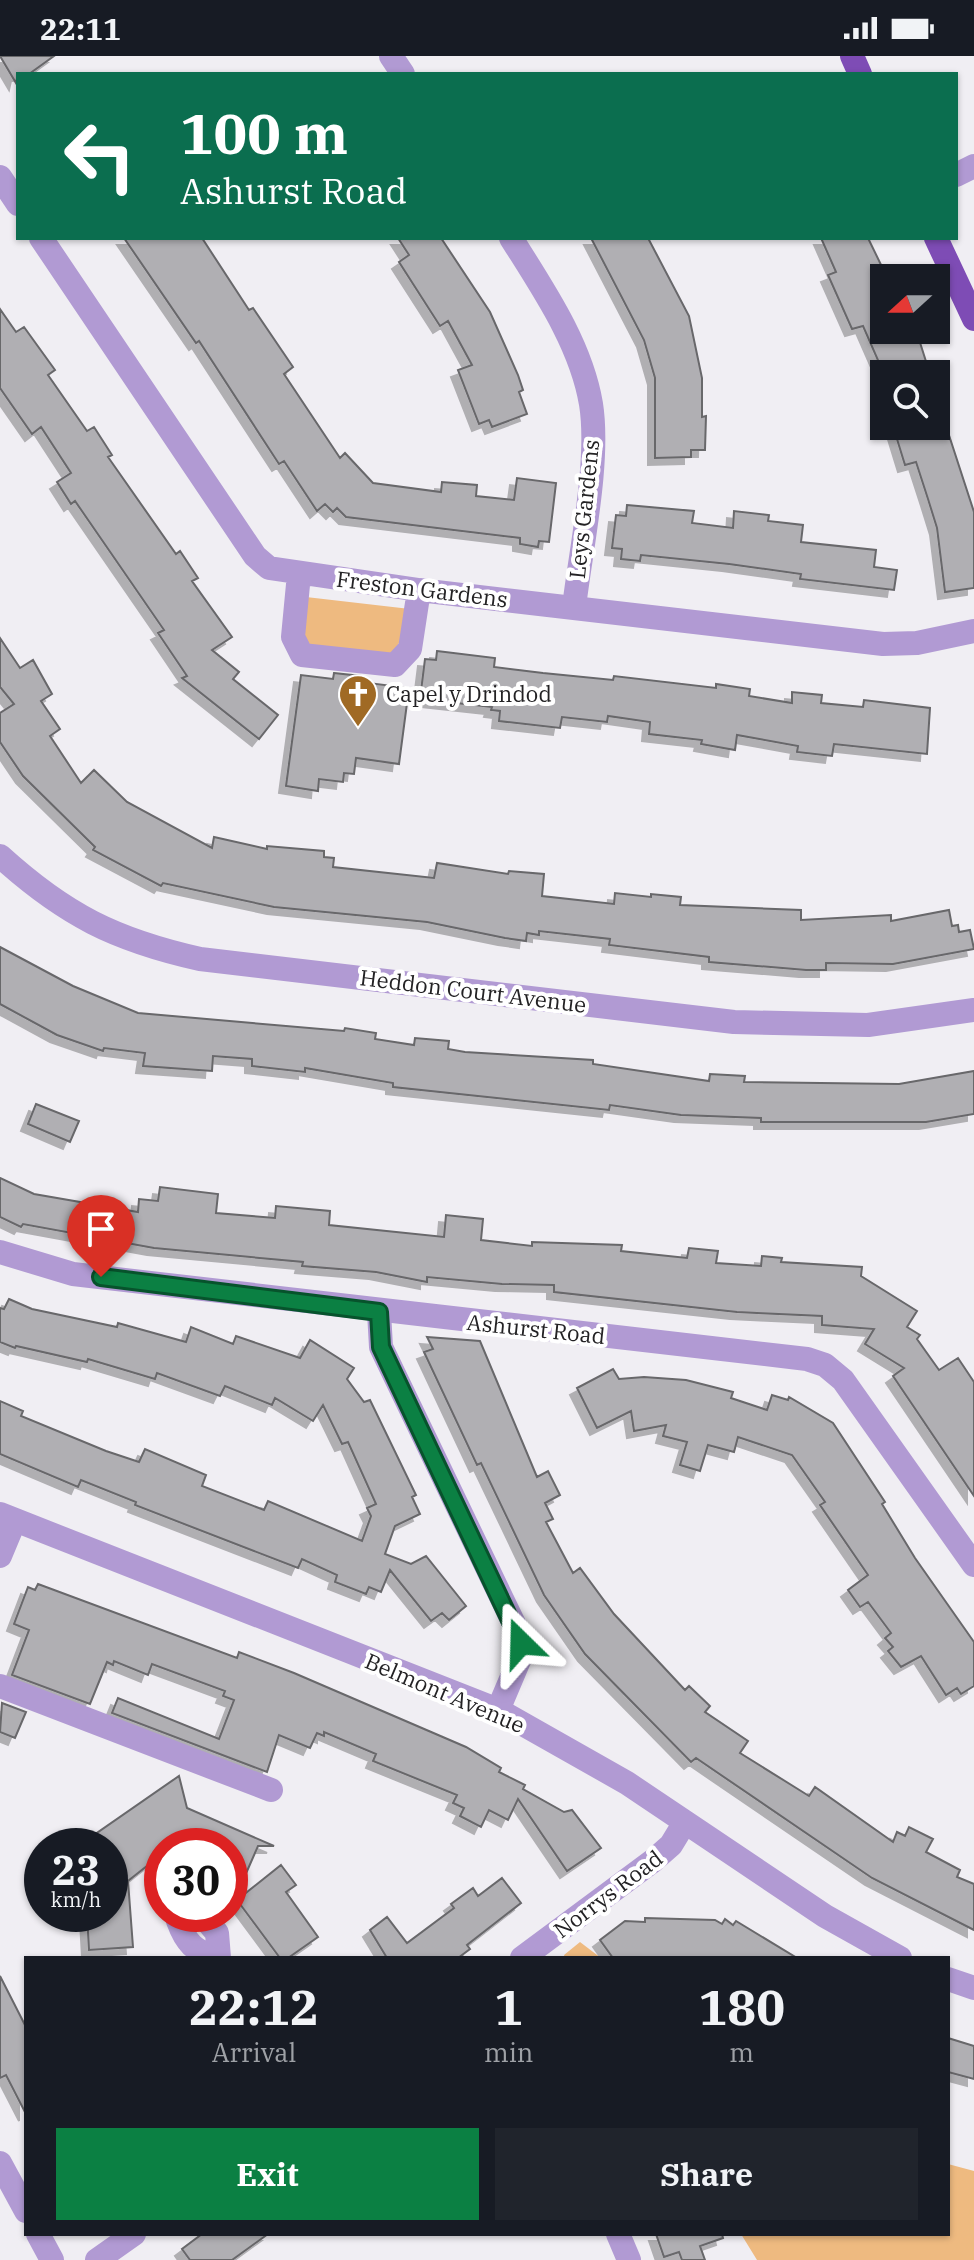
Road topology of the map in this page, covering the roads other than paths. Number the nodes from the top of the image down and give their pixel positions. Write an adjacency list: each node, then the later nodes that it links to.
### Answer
1 (0, 177): 2 (street)
2 (16, 201)
3 (42, 240): 7 (street, Freston Gardens)
4 (512, 240): 9 (street, Leys Gardens)
5 (937, 240): 6 (main road)
6 (974, 319)
7 (299, 574): 8 (street, Freston Gardens); 8 (street)
8 (419, 590): 9 (street, Freston Gardens)
9 (574, 607): 10 (street, Freston Gardens)
10 (974, 631)
11 (0, 856): 12 (street, Heddon Court Avenue)
12 (974, 1010)
13 (0, 1252): 14 (street, Ashurst Road)
14 (379, 1312): 17 (street, Ashurst Road); 19 (street)
15 (7, 1517): 16 (street); 19 (street, Belmont Avenue)
16 (0, 1556)
17 (974, 1565)
18 (0, 1686): 20 (street)
19 (498, 1710): 21 (street, Belmont Avenue)
20 (271, 1790)
21 (685, 1822): 26 (street, Norrys Road); 27 (street, Belmont Avenue)
22 (182, 1932): 24 (street)
23 (216, 1932): 25 (street)
24 (211, 1956)
25 (218, 1956)
26 (525, 1956)
27 (896, 1956)
28 (950, 1980): 29 (street)
29 (974, 1988)
30 (0, 2163): 31 (street)
31 (24, 2207)
32 (39, 2236): 34 (street)
33 (131, 2236): 35 (street)
34 (52, 2260)
35 (97, 2260)

